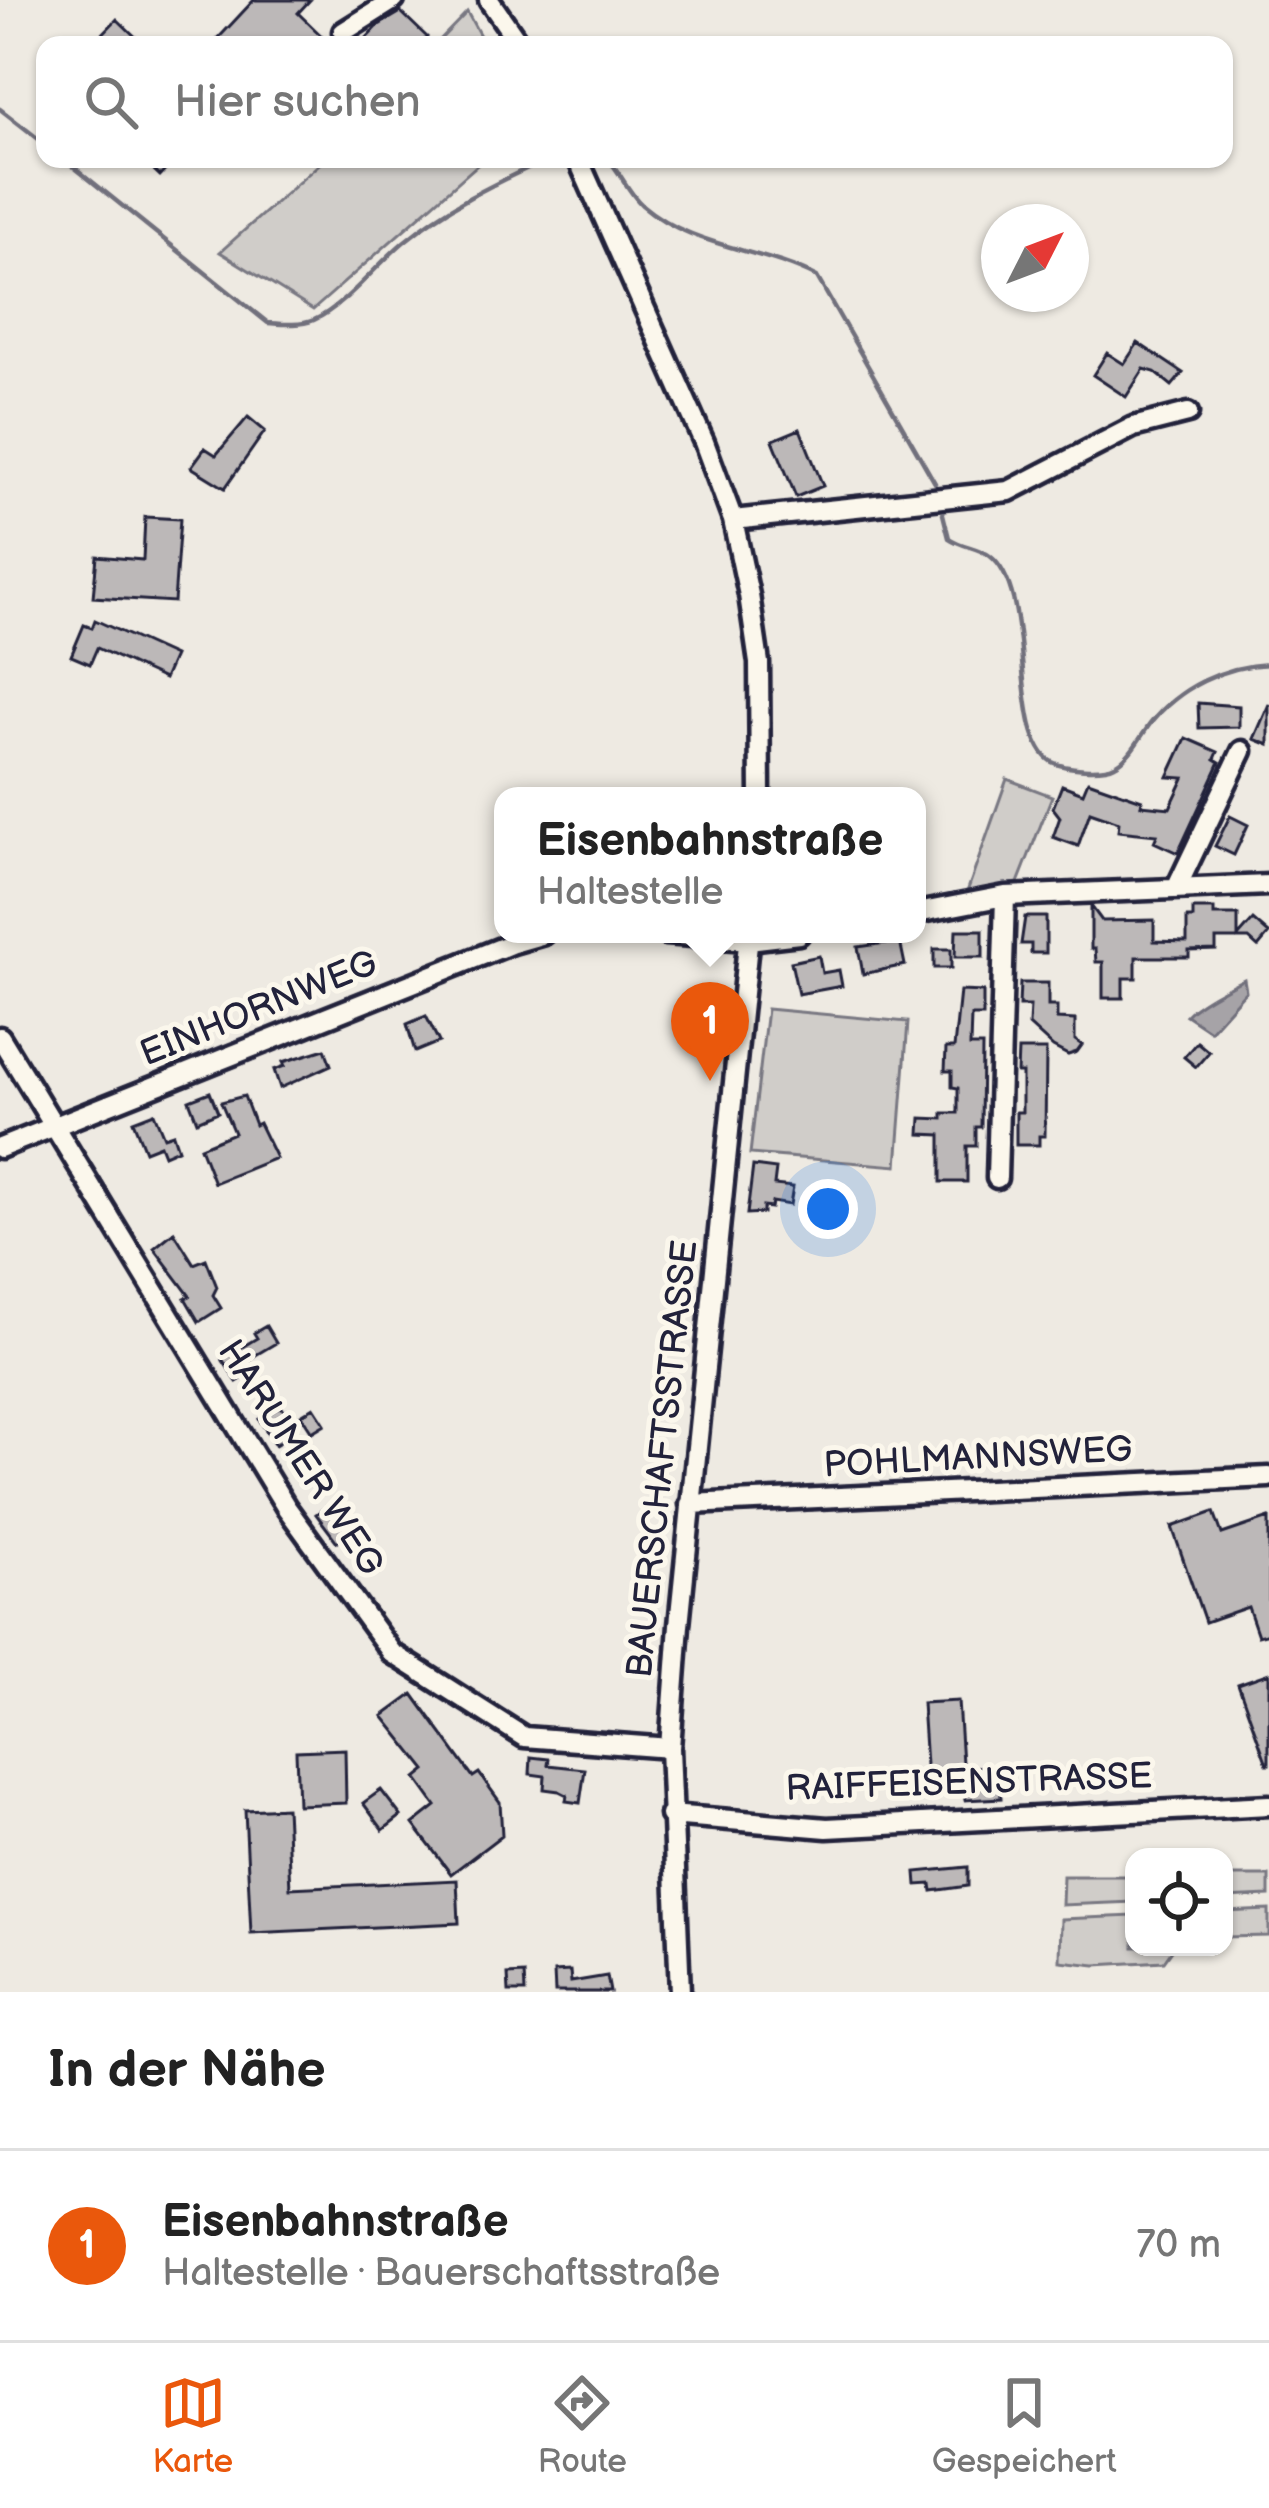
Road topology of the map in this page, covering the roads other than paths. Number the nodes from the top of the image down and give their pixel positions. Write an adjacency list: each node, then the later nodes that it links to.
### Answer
1 (394, 0): 3 (street)
2 (489, 0): 4 (street)
3 (343, 32)
4 (514, 36)
5 (582, 168): 7 (street)
6 (1188, 413): 7 (street)
7 (733, 520): 9 (street)
8 (1242, 751): 11 (street)
9 (760, 787)
10 (1269, 885): 11 (street)
11 (1176, 889): 12 (street)
12 (1005, 896): 13 (street); 19 (street)
13 (926, 911)
14 (513, 943): 17 (street, EINHORNWEG)
15 (747, 943): 21 (street, BAUERSCHAFTSSTRASSE)
16 (0, 1037): 17 (street, HARUMER WEG)
17 (53, 1127): 18 (street, EINHORNWEG); 22 (street, HARUMER WEG)
18 (0, 1148)
19 (997, 1178)
20 (1269, 1477): 21 (street, POHLMANNSWEG)
21 (690, 1504): 22 (street, BAUERSCHAFTSSTRASSE)
22 (670, 1748): 24 (street, BAUERSCHAFTSSTRASSE)
23 (1269, 1805): 24 (street, RAIFFEISENSTRASSE)
24 (670, 1815): 25 (street, BAUERSCHAFTSSTRASSE)
25 (680, 1992)

